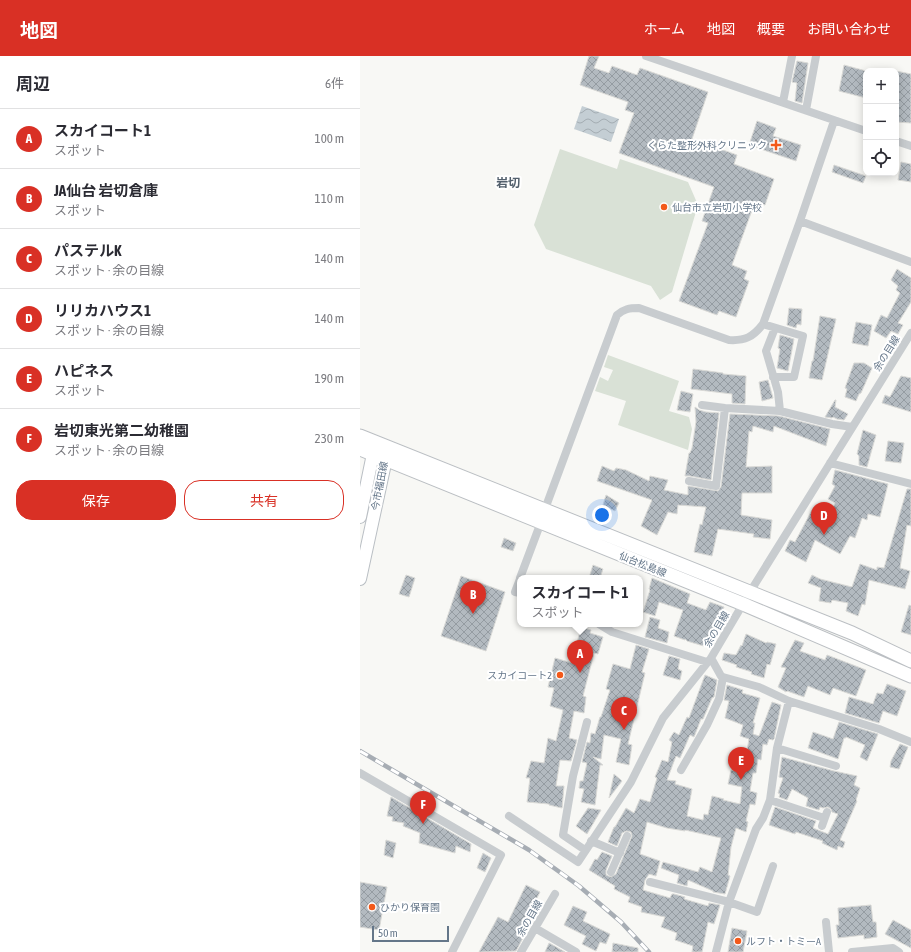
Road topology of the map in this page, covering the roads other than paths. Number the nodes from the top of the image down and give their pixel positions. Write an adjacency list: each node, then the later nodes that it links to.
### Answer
1 (646, 56): 4 (street)
2 (792, 56): 4 (street)
3 (816, 56): 5 (street)
4 (783, 102): 5 (street)
5 (806, 110): 6 (street)
6 (834, 121): 7 (street); 10 (street)
7 (863, 130)
8 (899, 142): 9 (street)
9 (911, 146)
10 (800, 221): 11 (street); 12 (street)
11 (911, 262)
12 (763, 324): 13 (street); 28 (street)
13 (775, 328): 15 (street); 15 (street)
14 (911, 333): 19 (street, 余の目線)
15 (774, 377): 18 (street)
16 (702, 405): 17 (street)
17 (725, 408): 18 (street); 26 (street)
18 (780, 411): 19 (street)
19 (852, 427): 25 (street, 余の目線)
20 (360, 436): 21 (main road, 仙台松島線)
21 (383, 445): 23 (main road, 今市福田線); 24 (main road, 今市福田線); 28 (main road, 仙台松島線)
22 (360, 449): 23 (main road, 仙台松島線)
23 (373, 454): 24 (main road, 仙台松島線); 29 (main road, 今市福田線)
24 (386, 459): 30 (main road, 仙台松島線); 32 (main road, 今市福田線)
25 (830, 463): 27 (street); 33 (street, 余の目線)
26 (689, 481)
27 (911, 484)
28 (545, 510): 33 (main road, 仙台松島線)
29 (360, 517)
30 (541, 522): 31 (street); 34 (main road, 仙台松島線)
31 (521, 575)
32 (360, 579)
33 (750, 592): 34 (street, 余の目線); 37 (main road, 仙台松島線)
34 (743, 604): 36 (street, 余の目線); 38 (main road, 仙台松島線)
35 (604, 627): 36 (street)
36 (709, 660): 39 (street); 51 (street, 余の目線)
37 (911, 661)
38 (911, 676)
39 (723, 677): 40 (street); 45 (street)
40 (789, 701): 42 (street); 43 (street)
41 (587, 722): 52 (street)
42 (911, 742)
43 (778, 748): 44 (street); 47 (street)
44 (836, 766)
45 (681, 770)
46 (360, 773): 61 (street)
47 (770, 800): 49 (street); 58 (street)
48 (510, 816): 52 (street, 余の目線)
49 (824, 819)
50 (627, 836): 53 (street)
51 (591, 841): 52 (street, 余の目線); 53 (street)
52 (585, 850)
53 (620, 853): 55 (street)
54 (773, 866): 58 (street)
55 (611, 872)
56 (650, 882): 58 (street)
57 (555, 894): 60 (street, 余の目線)
58 (729, 902): 64 (street)
59 (826, 922): 65 (street)
60 (535, 928): 62 (street, 余の目線); 63 (street)
61 (452, 952)
62 (521, 952)
63 (576, 952)
64 (716, 952)
65 (829, 952)
66 (852, 952): 67 (street)
67 (899, 952)

